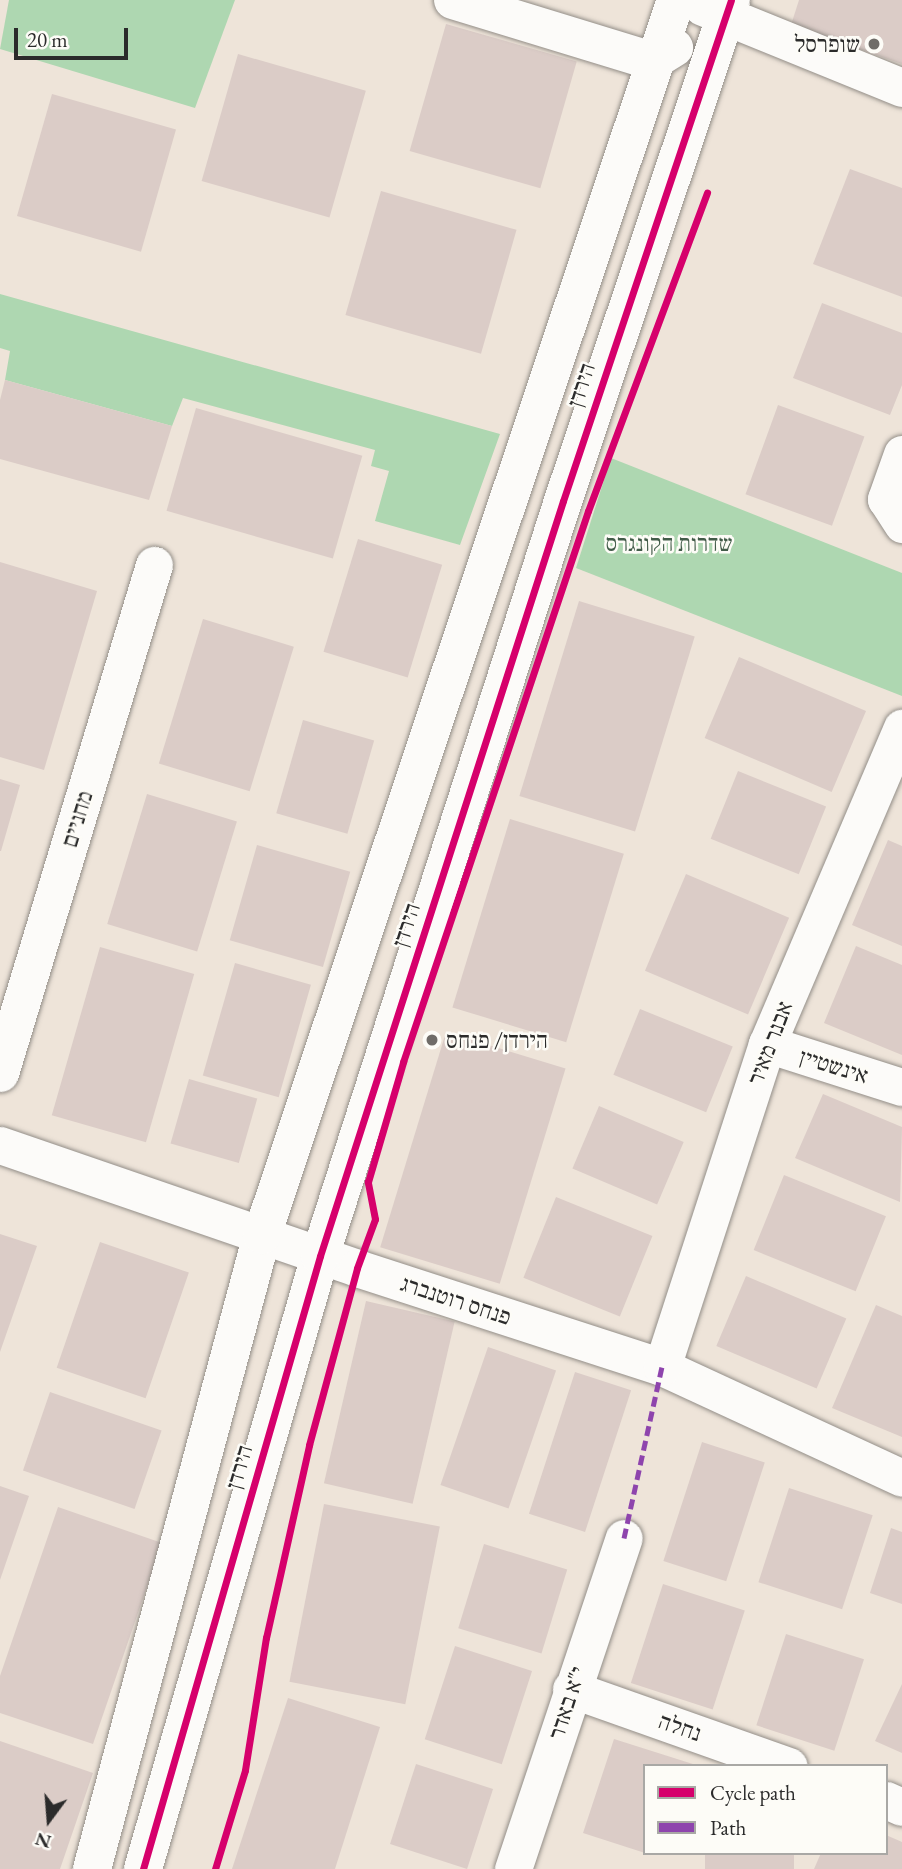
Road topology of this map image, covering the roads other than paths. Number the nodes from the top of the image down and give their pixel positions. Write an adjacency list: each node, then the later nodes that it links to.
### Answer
1 (453, 0): 5 (street)
2 (676, 0): 5 (street, הירדן)
3 (690, 0): 4 (street)
4 (727, 9): 5 (street); 6 (street); 16 (street, הירדן)
5 (653, 61): 15 (street, הירדן)
6 (902, 88)
7 (902, 454): 8 (street)
8 (902, 524)
9 (154, 565): 12 (street, מחניים)
10 (902, 728): 11 (street, אבנר מאיר)
11 (767, 1044): 13 (street, אינשטיין); 17 (street, אבנר מאיר)
12 (0, 1073)
13 (902, 1087)
14 (0, 1145): 15 (street, פנחס רוטנברג)
15 (262, 1235): 16 (street, פנחס רוטנברג); 22 (street, הירדן)
16 (320, 1256): 17 (street, פנחס רוטנברג); 23 (street, הירדן)
17 (662, 1367): 18 (street, פנחס רוטנברג)
18 (902, 1478)
19 (624, 1538): 20 (street, י"א באדר)
20 (571, 1689): 21 (street, נחלה); 24 (street, י"א באדר)
21 (783, 1764)
22 (92, 1869)
23 (143, 1869)
24 (513, 1869)

